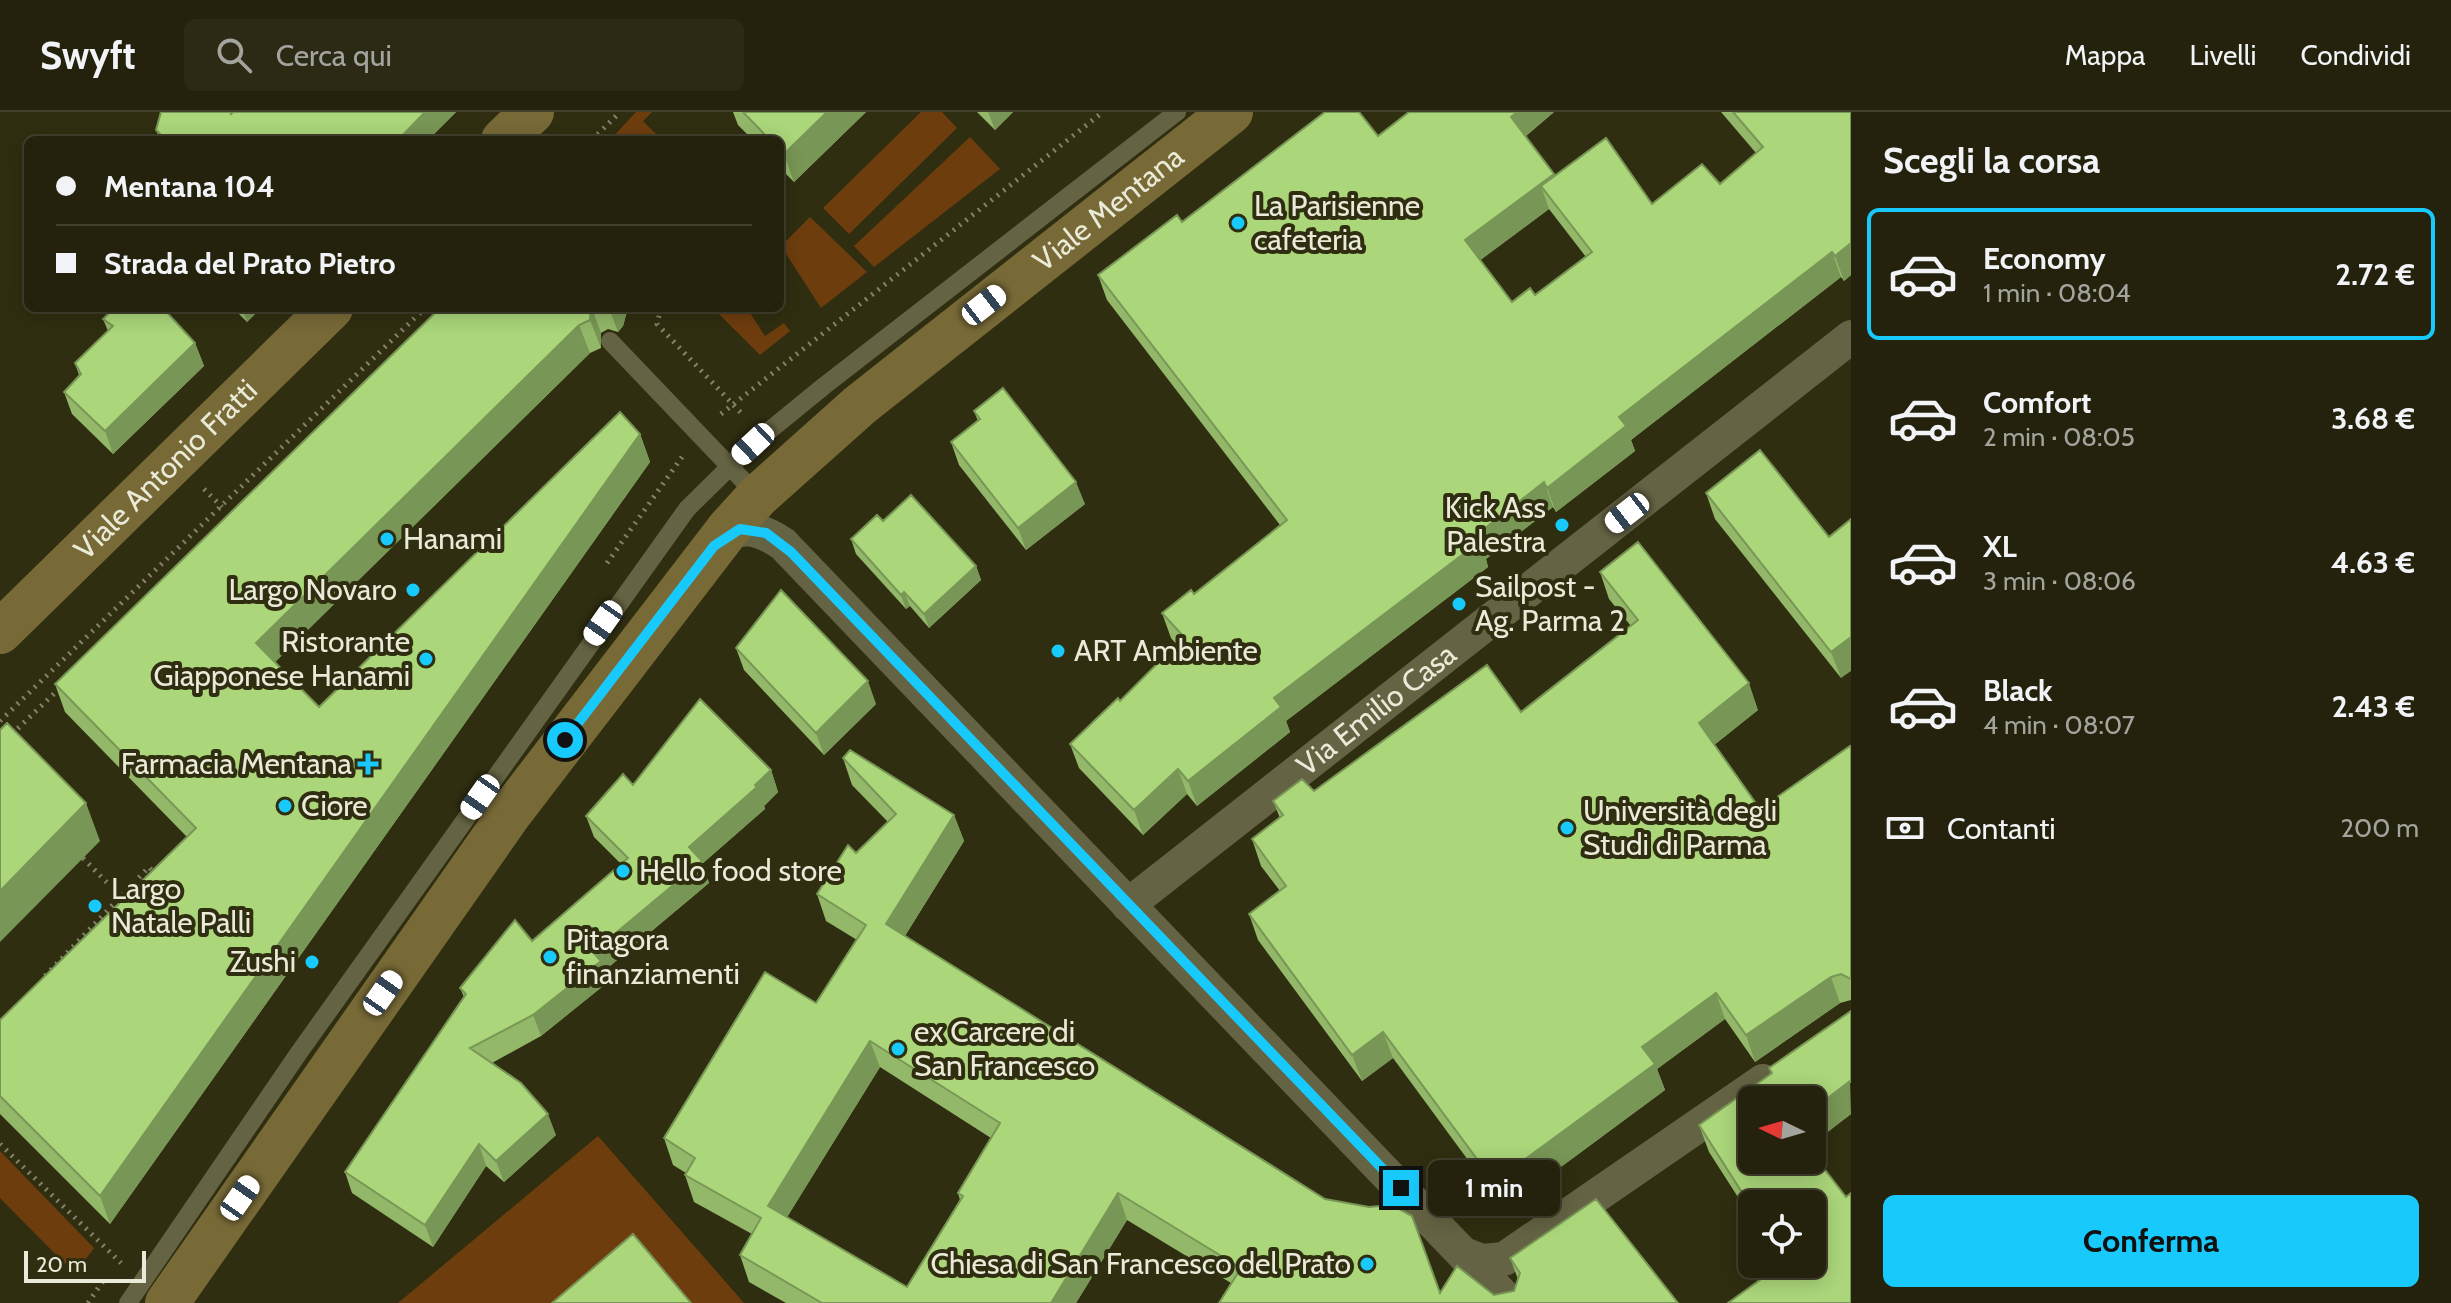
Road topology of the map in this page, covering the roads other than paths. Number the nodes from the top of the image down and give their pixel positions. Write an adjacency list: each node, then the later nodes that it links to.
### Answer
1 (532, 112): 4 (main road)
2 (1177, 112): 8 (lane, Viale Mentana)
3 (1231, 112): 8 (main road, Viale Mentana)
4 (507, 136)
5 (327, 312): 10 (main road, Viale Antonio Fratti)
6 (1851, 337): 11 (street, Via Emilio Casa)
7 (610, 341): 8 (lane)
8 (744, 481): 9 (main road, Viale Mentana); 14 (lane, Viale Mentana)
9 (714, 546): 11 (street); 14 (main road, Viale Mentana)
10 (0, 632)
11 (1128, 905): 13 (street)
12 (1785, 1065): 13 (street)
13 (1464, 1254): 16 (street)
14 (156, 1291): 15 (lane, Viale Mentana)
15 (128, 1303)
16 (1510, 1303)

